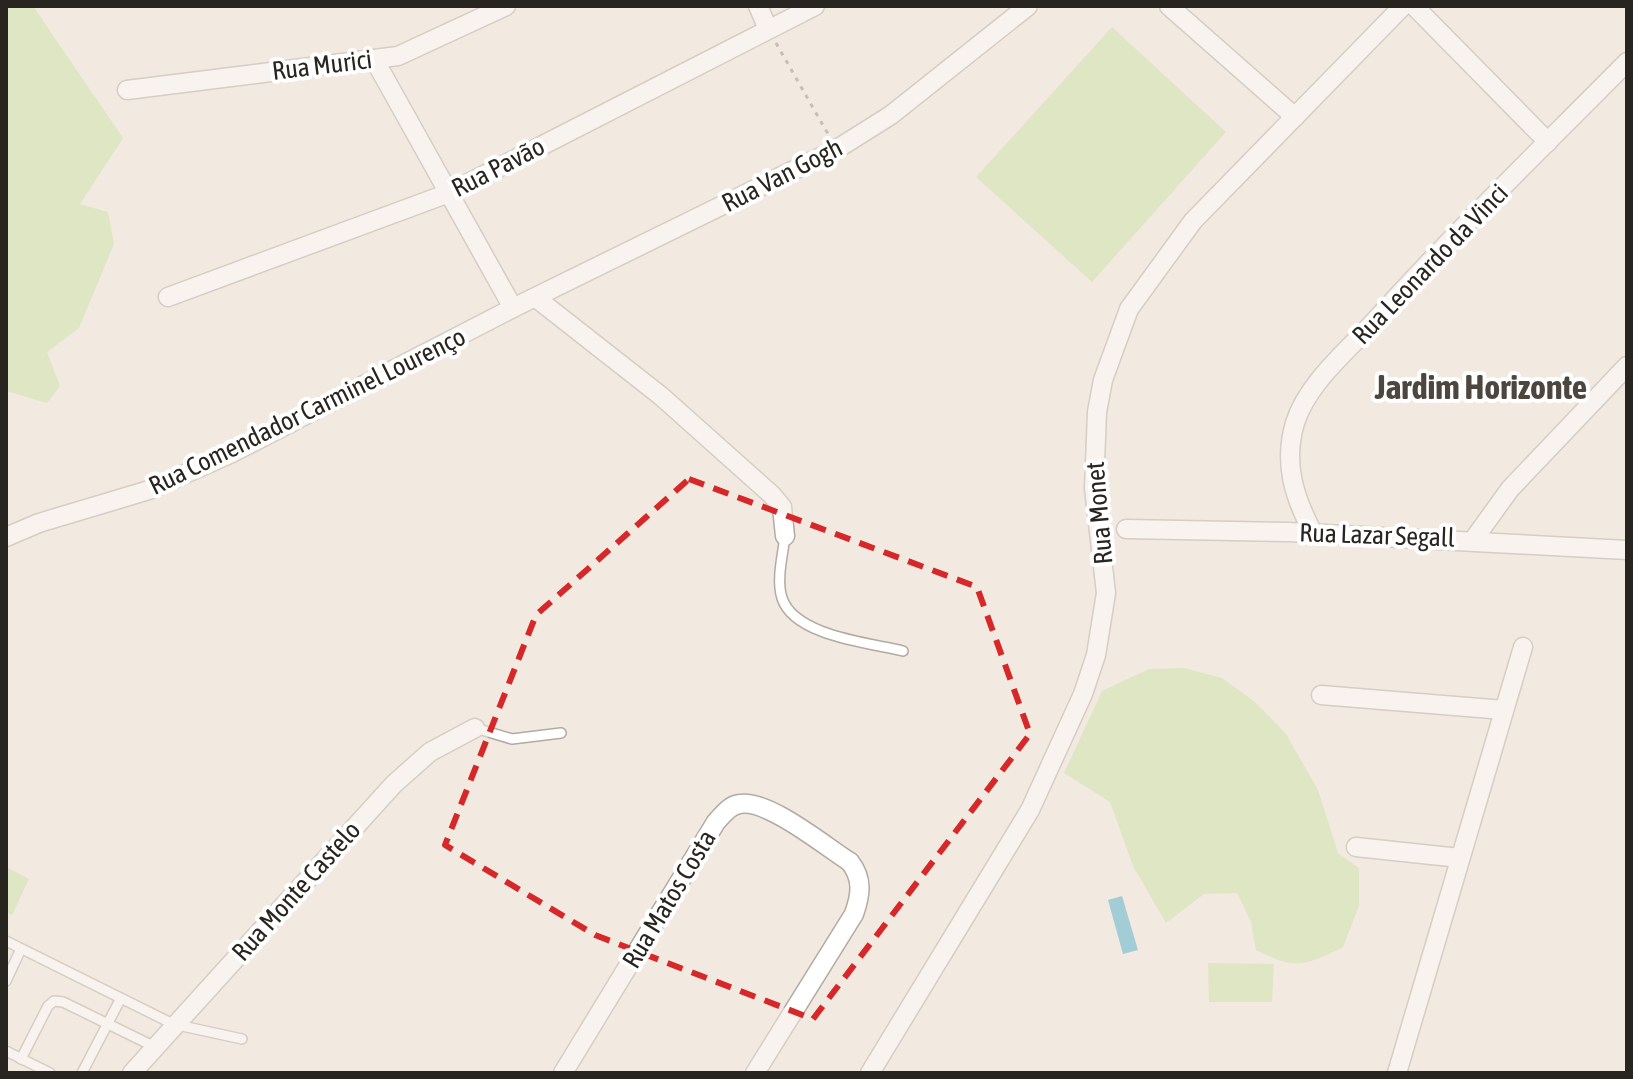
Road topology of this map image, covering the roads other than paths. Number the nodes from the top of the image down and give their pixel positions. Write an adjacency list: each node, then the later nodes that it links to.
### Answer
1 (506, 6): 9 (street, Rua Murici)
2 (758, 6): 8 (street)
3 (815, 6): 8 (street, Rua Pavão)
4 (1028, 6): 16 (street, Rua Van Gogh)
5 (1169, 6): 12 (street)
6 (1403, 6): 12 (street, Rua Monet)
7 (1414, 6): 13 (street)
8 (768, 29): 14 (street, Rua Pavão)
9 (374, 59): 11 (street, Rua Murici); 14 (street)
10 (1627, 62): 13 (street, Rua Leonardo da Vinci)
11 (127, 90)
12 (1295, 117): 52 (street, Rua Monet)
13 (1548, 142): 19 (street, Rua Leonardo da Vinci)
14 (449, 193): 15 (street, Rua Pavão); 17 (street)
15 (168, 297)
16 (536, 298): 17 (street, Rua Van Gogh); 24 (street)
17 (513, 308): 25 (street, Rua Comendador Carminel Lourenço)
18 (1627, 366): 20 (street)
19 (1295, 495): 22 (street); 23 (street, Rua Leonardo da Vinci)
20 (1500, 507): 26 (street); 27 (street)
21 (1126, 529): 22 (street, Rua Lazar Segall)
22 (1277, 531): 23 (street, Rua Lazar Segall)
23 (1313, 533): 26 (street, Rua Lazar Segall)
24 (785, 536): 30 (lane)
25 (6, 537)
26 (1474, 539): 27 (street, Rua Lazar Segall)
27 (1506, 541): 28 (street, Rua Lazar Segall)
28 (1627, 550)
29 (1523, 647): 32 (street)
30 (903, 651)
31 (1321, 695): 32 (street)
32 (1504, 710): 36 (street)
33 (475, 728): 34 (lane); 42 (street, Rua Monte Castelo)
34 (561, 733)
35 (1356, 847): 36 (street)
36 (1460, 858): 53 (street)
37 (6, 941): 38 (lane)
38 (21, 949): 39 (lane); 40 (lane)
39 (6, 981)
40 (121, 998): 41 (lane); 42 (lane)
41 (108, 1023): 44 (lane); 46 (lane); 48 (lane)
42 (173, 1024): 43 (lane); 44 (street, Rua Monte Castelo)
43 (242, 1039)
44 (153, 1046): 49 (street, Rua Monte Castelo)
45 (6, 1051): 46 (lane)
46 (21, 1059): 47 (lane)
47 (50, 1073)
48 (82, 1073)
49 (132, 1073)
50 (563, 1073): 51 (street, Rua Matos Costa)
51 (755, 1073)
52 (870, 1073)
53 (1397, 1073)

